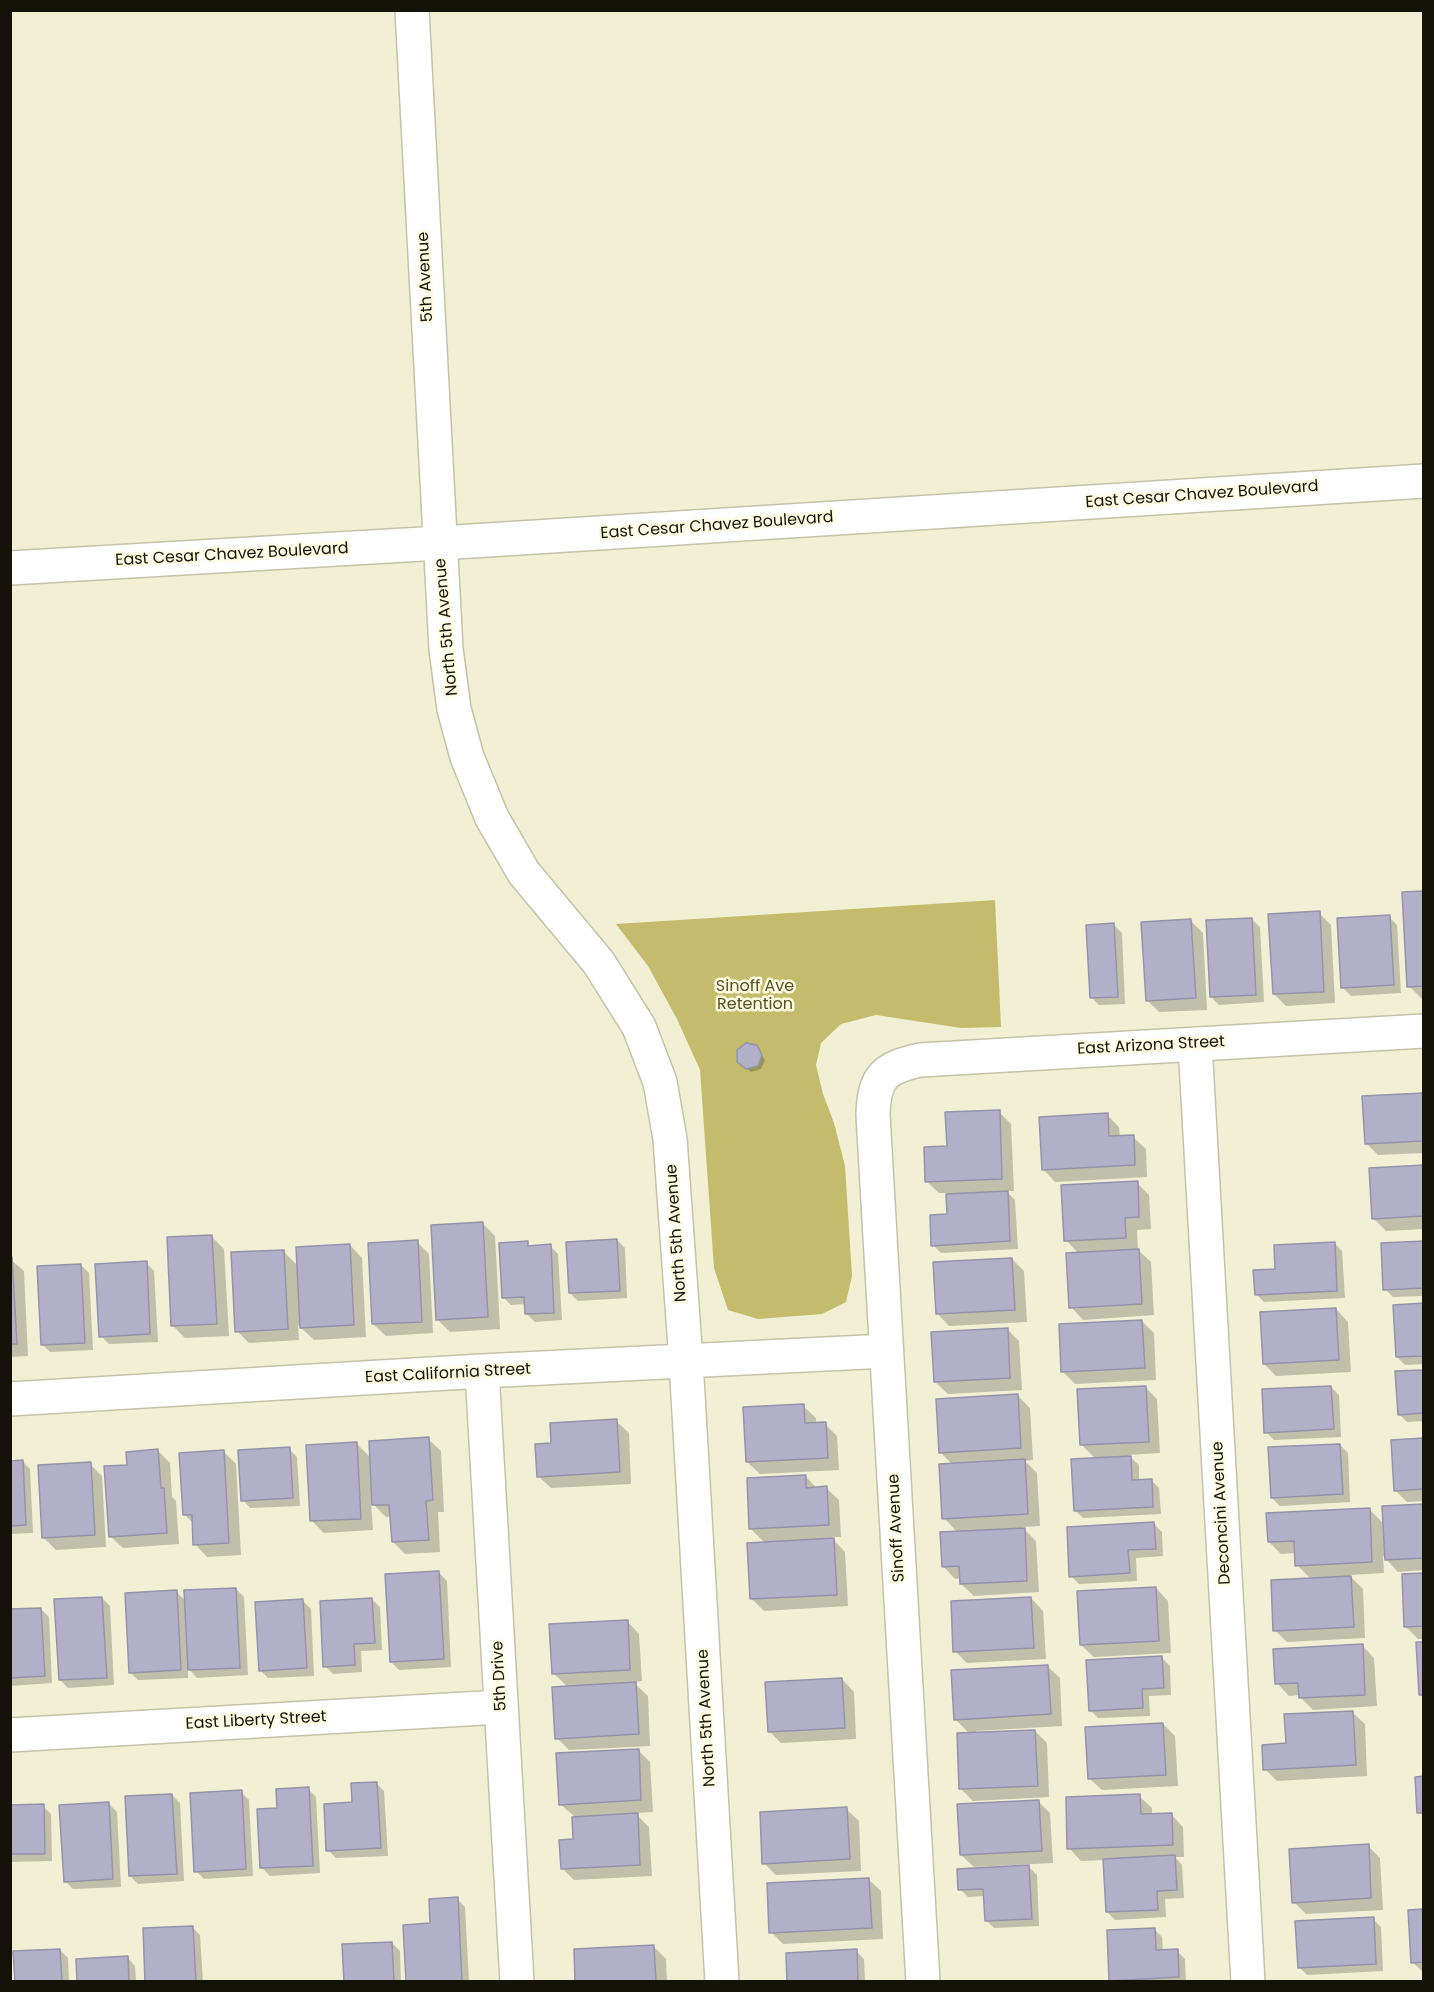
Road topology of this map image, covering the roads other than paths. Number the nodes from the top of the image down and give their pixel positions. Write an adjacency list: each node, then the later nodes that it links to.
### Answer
1 (412, 10): 3 (main road, 5th Avenue)
2 (1424, 481): 3 (main road, East Cesar Chavez Boulevard)
3 (440, 543): 4 (main road, East Cesar Chavez Boulevard); 9 (main road, North 5th Avenue)
4 (10, 568)
5 (1424, 1031): 6 (main road, East Arizona Street)
6 (1196, 1044): 7 (main road, East Arizona Street); 17 (main road, Deconcini Avenue)
7 (883, 1076): 8 (main road, Sinoff Avenue)
8 (886, 1351): 9 (main road, East California Street); 16 (main road, Sinoff Avenue)
9 (686, 1361): 10 (main road, East California Street); 15 (main road, North 5th Avenue)
10 (482, 1371): 11 (main road, East California Street); 12 (main road, 5th Drive)
11 (10, 1399)
12 (501, 1707): 13 (main road, East Liberty Street); 14 (main road, 5th Drive)
13 (10, 1735)
14 (517, 1982)
15 (722, 1982)
16 (923, 1982)
17 (1248, 1982)

